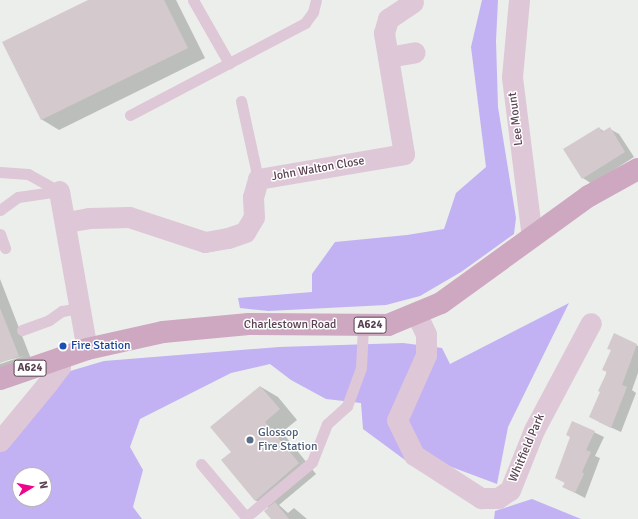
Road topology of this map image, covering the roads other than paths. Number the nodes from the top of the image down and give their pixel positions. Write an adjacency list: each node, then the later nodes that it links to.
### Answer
1 (193, 0): 7 (lane)
2 (316, 0): 7 (lane)
3 (518, 0): 17 (street, Lee Mount)
4 (413, 2): 6 (street, John Walton Close)
5 (415, 52): 6 (street)
6 (388, 57): 12 (street, John Walton Close)
7 (229, 63): 9 (lane)
8 (241, 101): 12 (lane)
9 (130, 115)
10 (638, 169): 17 (main road, Charlestown Road / A624)
11 (0, 172): 13 (lane)
12 (258, 179): 15 (street, John Walton Close)
13 (59, 191): 14 (lane); 15 (street)
14 (0, 210)
15 (67, 222): 19 (street)
16 (0, 234): 18 (lane)
17 (532, 236): 20 (main road, Charlestown Road / A624)
18 (5, 248)
19 (79, 308): 23 (lane); 24 (street)
20 (417, 315): 21 (street, Whitfield Park); 22 (main road, Charlestown Road / A624)
21 (591, 323)
22 (363, 325): 24 (main road, Charlestown Road / A624); 28 (lane)
23 (22, 330)
24 (87, 349): 25 (main road, Charlestown Road / A624)
25 (60, 357): 26 (main road, Charlestown Road / A624); 27 (street)
26 (0, 379)
27 (0, 441)
28 (201, 464)

